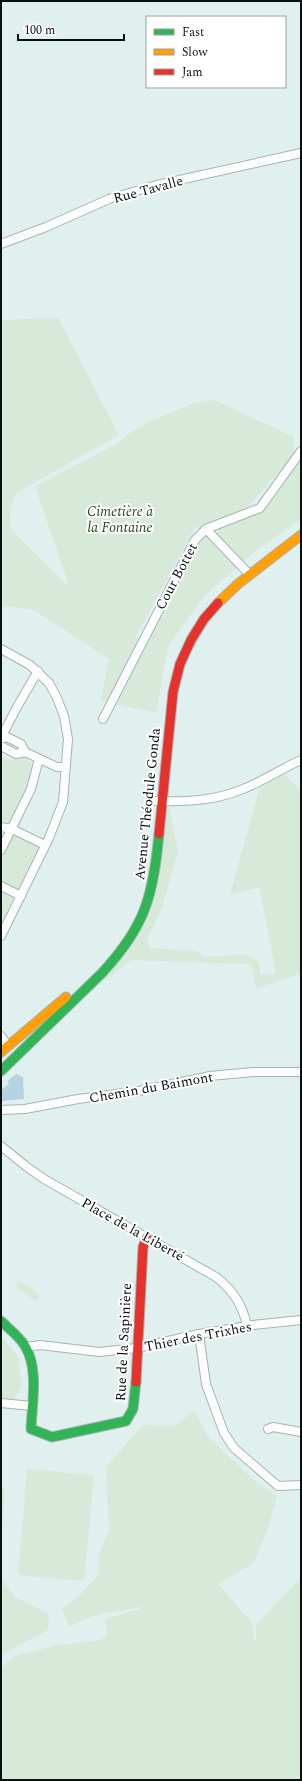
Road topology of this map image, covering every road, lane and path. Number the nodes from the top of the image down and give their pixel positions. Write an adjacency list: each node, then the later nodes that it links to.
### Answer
1 (301, 153): 2 (street, Rue Tavalle)
2 (1, 244)
3 (301, 451): 5 (street, Cour Bottet)
4 (301, 526): 7 (main road, Avenue Théodule Gonda)
5 (206, 529): 7 (street); 10 (street, Cour Bottet)
6 (301, 535): 7 (main road, Avenue Théodule Gonda)
7 (247, 572): 17 (main road, Avenue Théodule Gonda)
8 (1, 649): 9 (street)
9 (38, 671): 11 (street); 16 (street)
10 (103, 719)
11 (1, 739): 13 (street)
12 (1, 746): 13 (street)
13 (25, 752): 14 (street)
14 (39, 759): 16 (street); 19 (street)
15 (301, 760): 17 (street)
16 (65, 767): 20 (street)
17 (159, 801): 25 (main road, Avenue Théodule Gonda); 28 (main road, Avenue Théodule Gonda)
18 (1, 827): 19 (street)
19 (12, 829): 20 (street); 21 (street)
20 (45, 846): 23 (street)
21 (1, 850)
22 (1, 886): 23 (street)
23 (21, 896): 24 (street)
24 (1, 936)
25 (76, 990): 26 (main road, Avenue Théodule Gonda); 27 (main road, Avenue Théodule Gonda)
26 (3, 1042)
27 (1, 1052)
28 (1, 1071)
29 (301, 1072): 30 (street, Chemin du Baimont)
30 (1, 1110)
31 (1, 1146): 32 (street, Place de la Liberté)
32 (147, 1236): 35 (street, Place de la Liberté); 38 (main road, Rue de la Sapinière)
33 (300, 1319): 35 (street, Thier des Trixhes)
34 (1, 1321): 37 (main road)
35 (247, 1326): 36 (street, Thier des Trixhes)
36 (199, 1334): 38 (street, Thier des Trixhes); 43 (street)
37 (26, 1347): 38 (street, Thier des Trixhes); 40 (main road)
38 (137, 1348): 40 (main road, Rue de la Sapinière)
39 (1, 1403): 40 (street)
40 (32, 1406)
41 (268, 1430): 42 (street)
42 (301, 1432)
43 (301, 1485)

